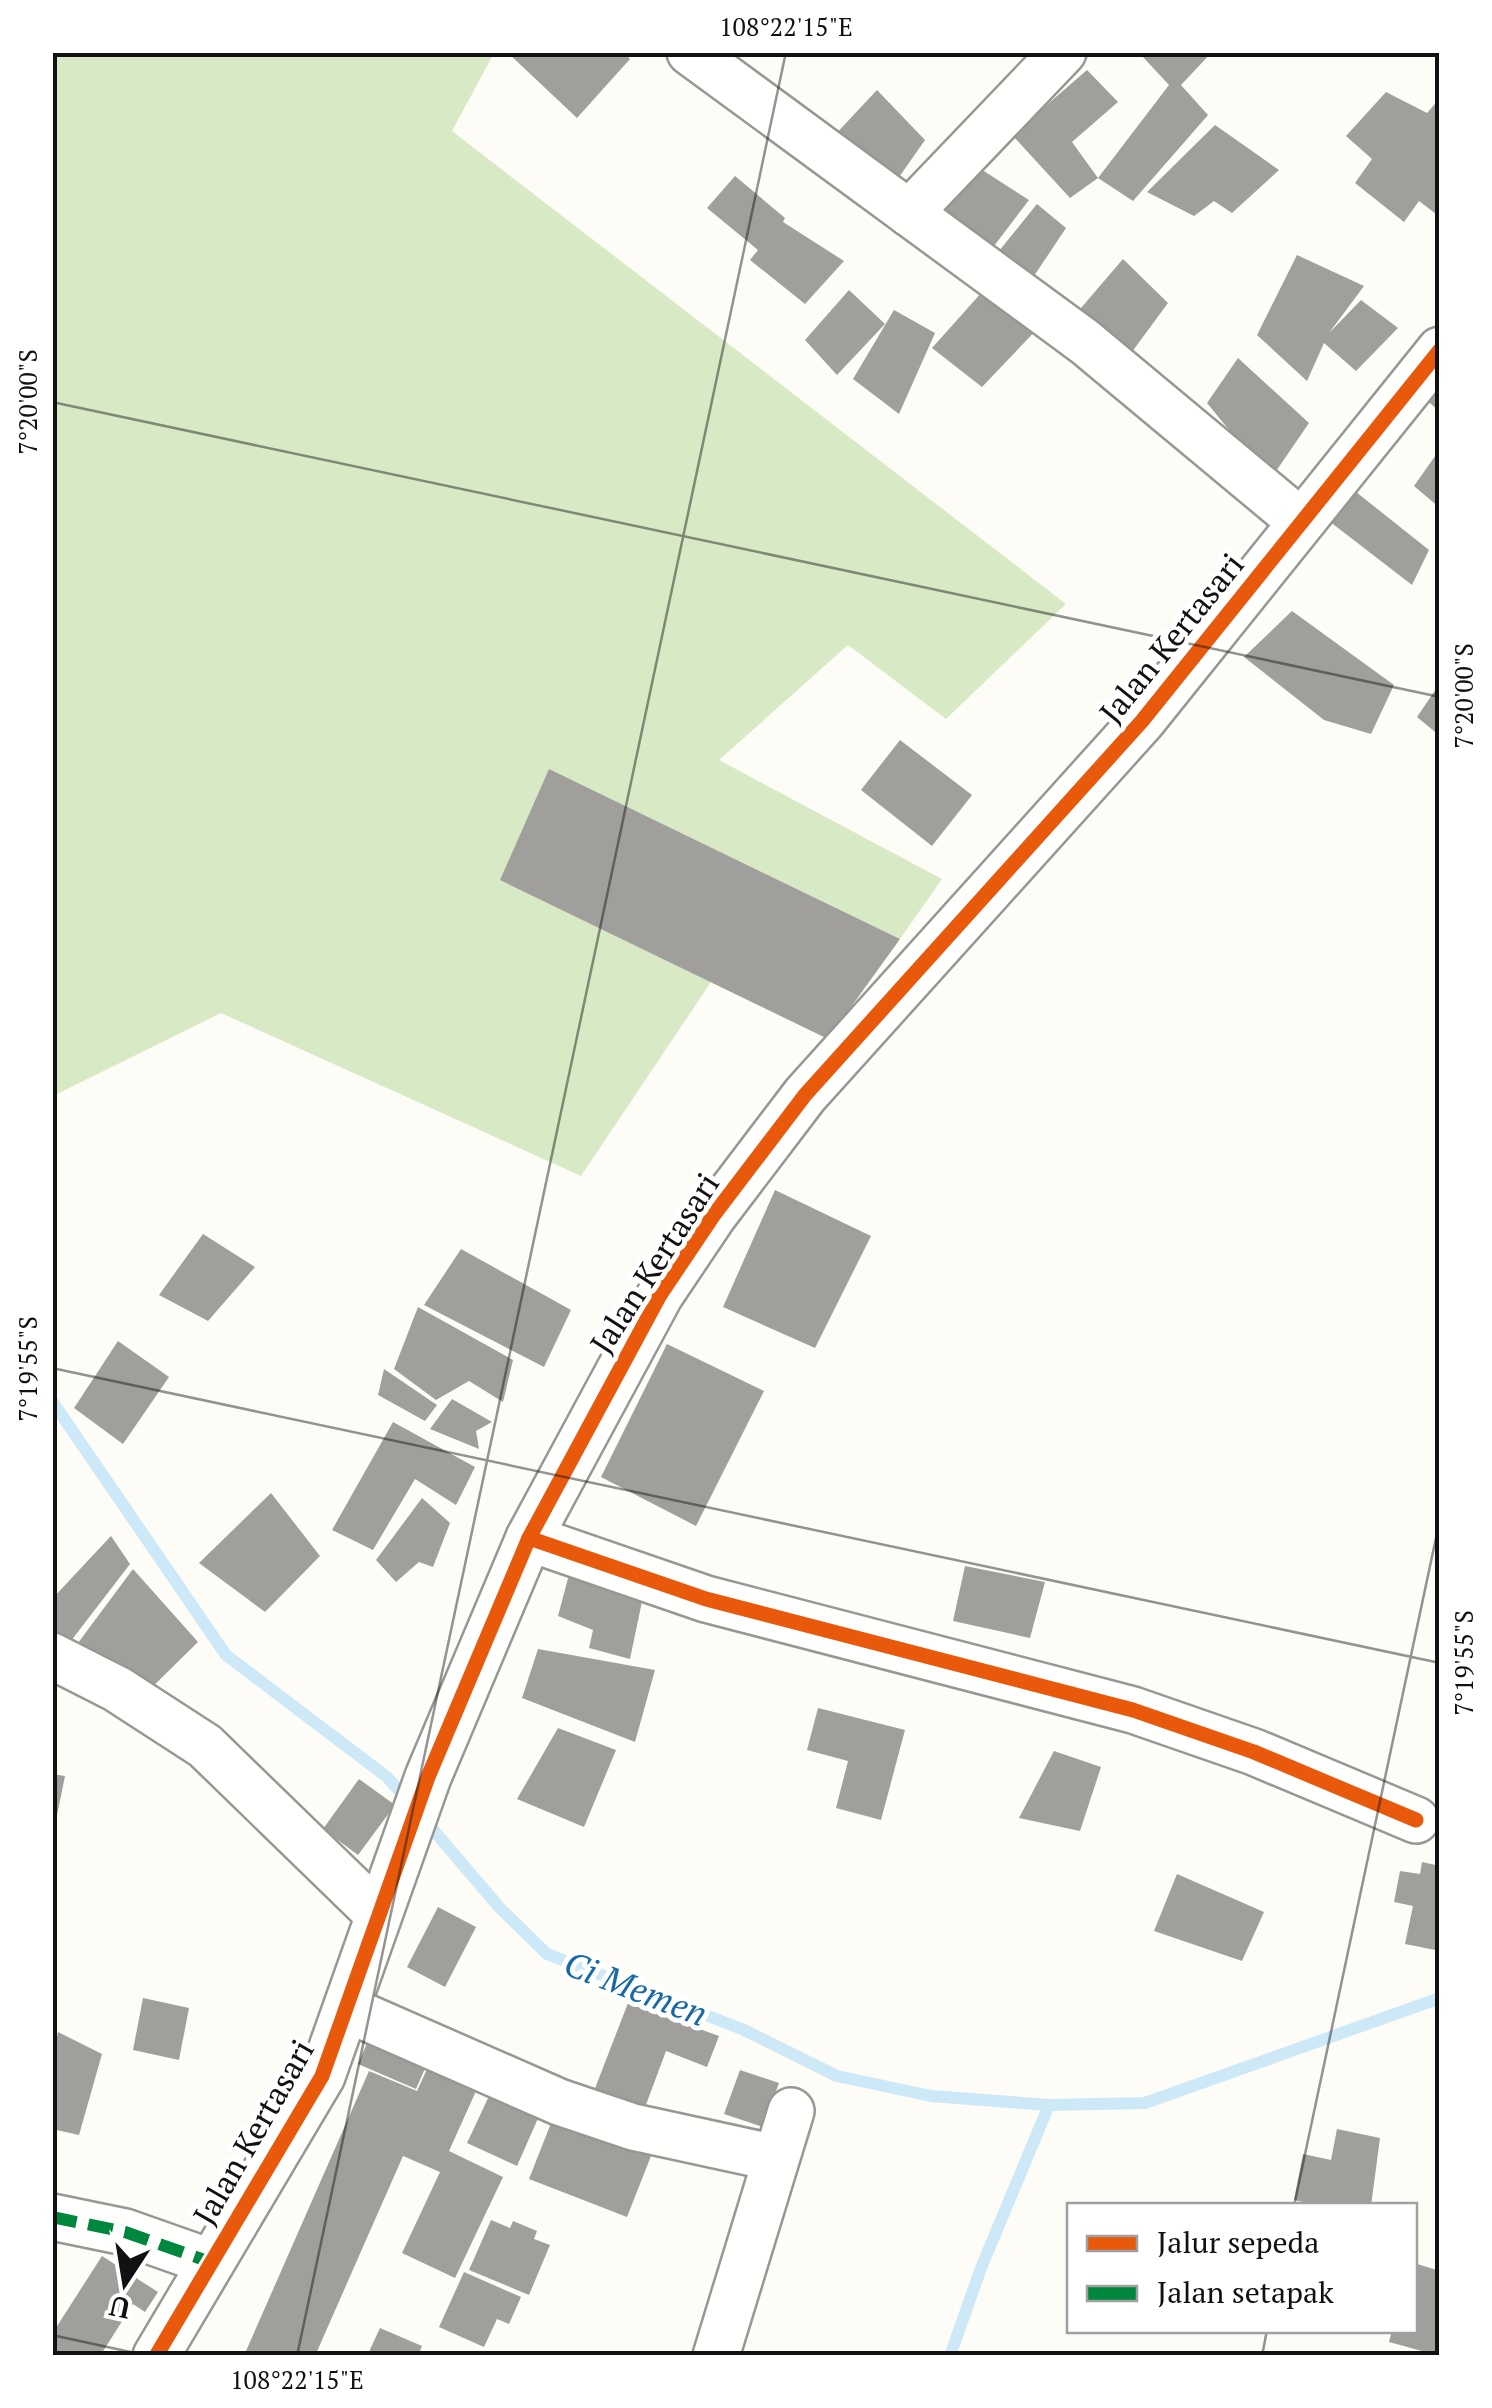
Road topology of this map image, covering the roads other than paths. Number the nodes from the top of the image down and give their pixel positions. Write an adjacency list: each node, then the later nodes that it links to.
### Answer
1 (690, 52): 3 (street)
2 (1063, 52): 3 (street)
3 (909, 212): 5 (street)
4 (1440, 350): 5 (street, Jalan Kertasari)
5 (1300, 521): 6 (street, Jalan Kertasari)
6 (529, 1538): 8 (street); 9 (street, Jalan Kertasari)
7 (52, 1656): 9 (street)
8 (1416, 1820)
9 (378, 1914): 10 (street, Jalan Kertasari)
10 (347, 2009): 12 (street); 14 (street, Jalan Kertasari)
11 (791, 2111): 12 (street)
12 (776, 2158): 16 (street)
13 (52, 2216): 14 (street)
14 (210, 2262): 15 (street, Jalan Kertasari)
15 (156, 2356)
16 (716, 2356)

